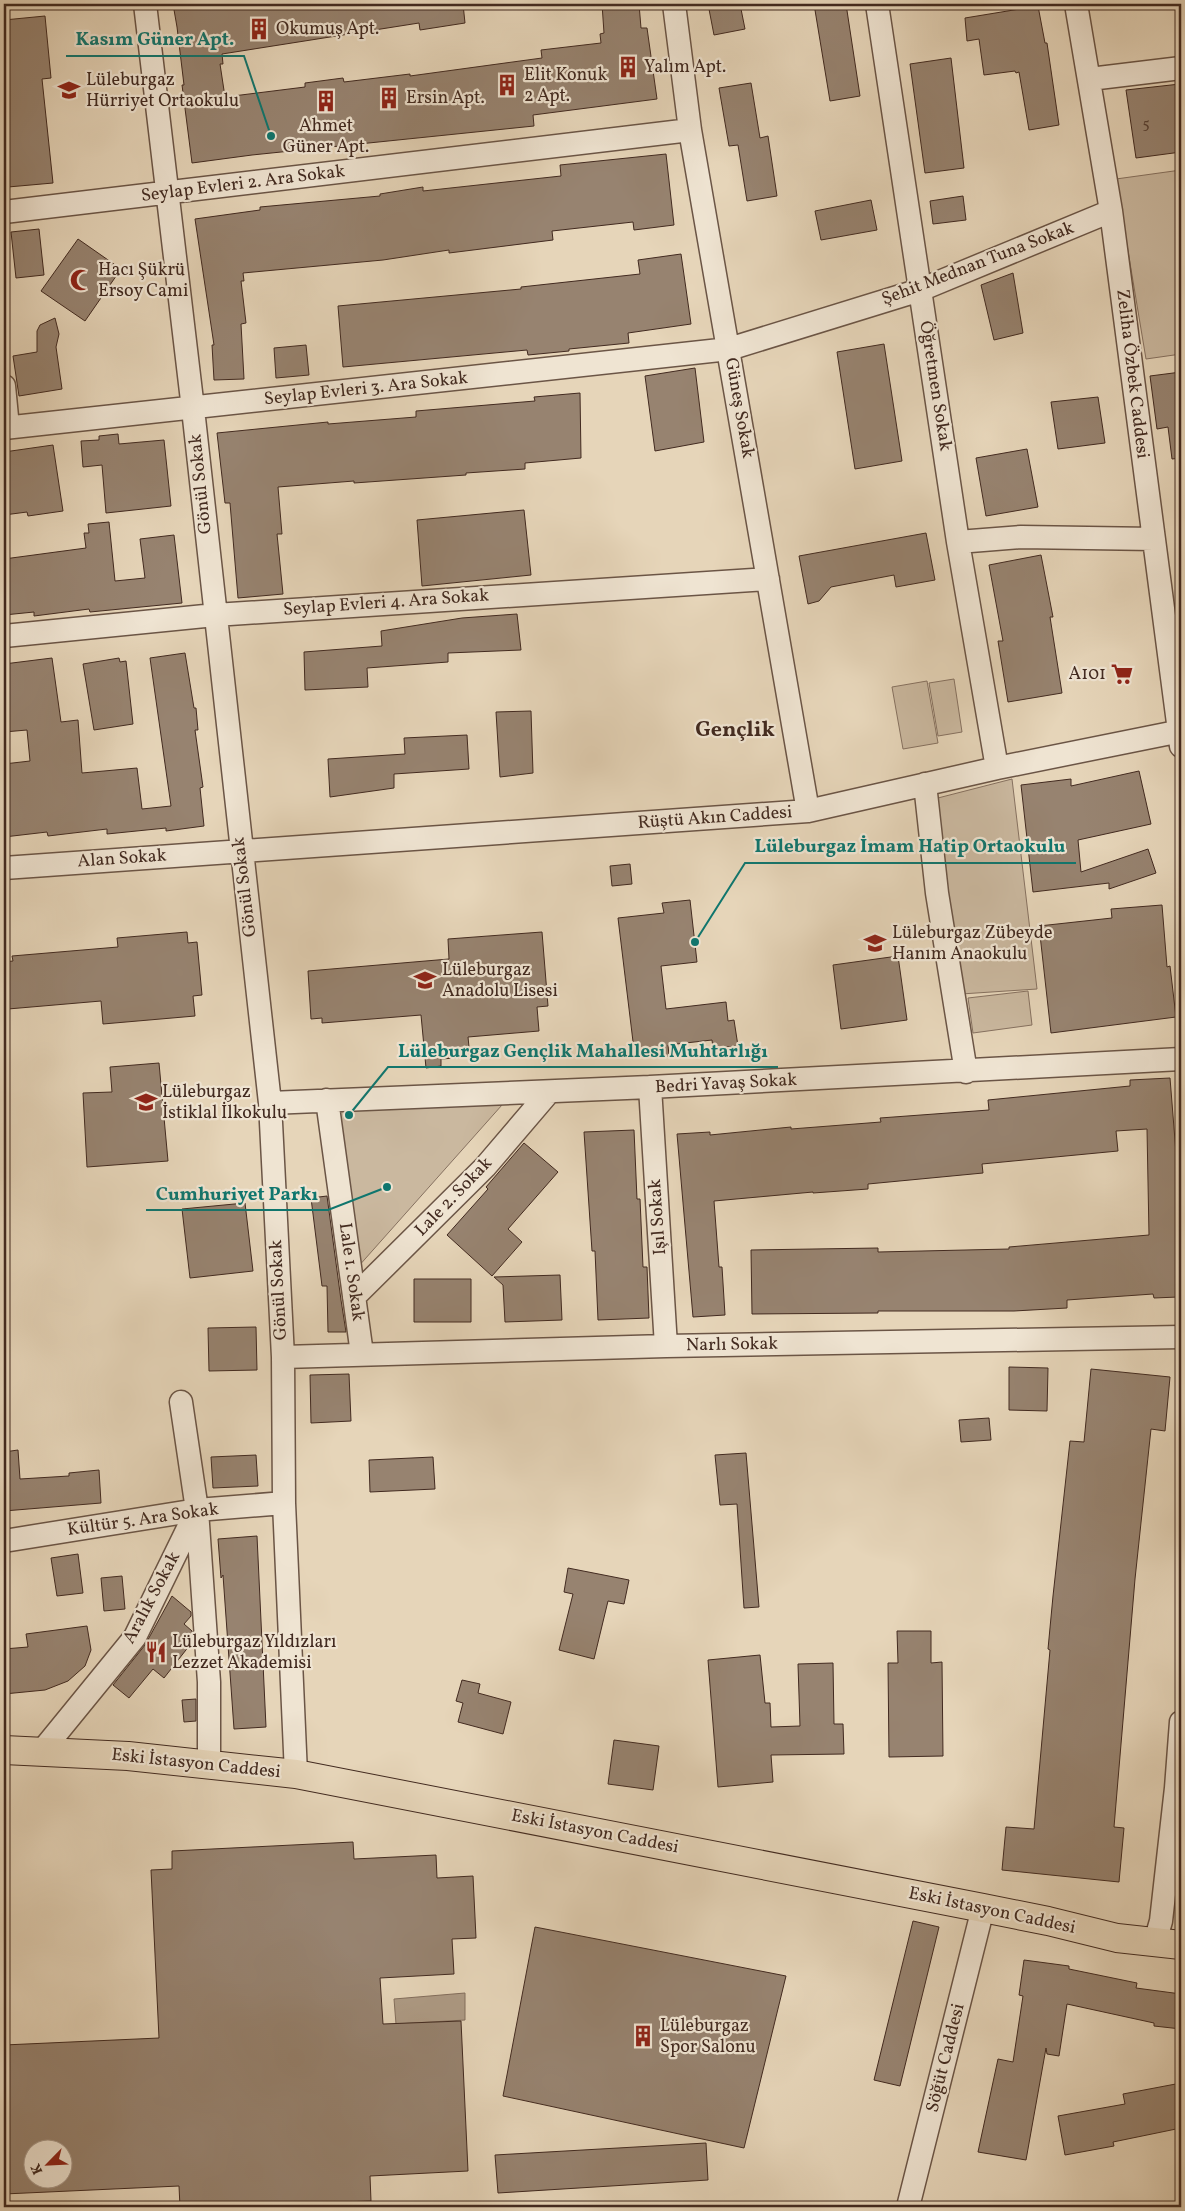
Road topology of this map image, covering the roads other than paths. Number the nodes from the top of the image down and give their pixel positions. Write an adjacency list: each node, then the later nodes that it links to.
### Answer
1 (145, 4): 8 (street, Gönül Sokak)
2 (674, 4): 7 (street, Güneş Sokak)
3 (877, 4): 11 (street, Öğretmen Sokak)
4 (1076, 4): 6 (street, Zeliha Özbek Caddesi)
5 (1181, 68): 6 (street)
6 (1090, 79): 9 (street, Zeliha Özbek Caddesi)
7 (690, 130): 8 (street, Seylap Evleri 2. Ara Sokak); 12 (street, Güneş Sokak)
8 (168, 194): 10 (street, Seylap Evleri 2. Ara Sokak); 14 (street, Gönül Sokak)
9 (1111, 211): 11 (street, Şehit Mednan Tuna Sokak); 16 (street, Zeliha Özbek Caddesi)
10 (4, 212)
11 (920, 290): 12 (street, Şehit Mednan Tuna Sokak); 17 (street, Öğretmen Sokak)
12 (729, 350): 14 (street, Seylap Evleri 3. Ara Sokak); 18 (street, Güneş Sokak)
13 (4, 386): 15 (street)
14 (193, 408): 15 (street, Seylap Evleri 3. Ara Sokak); 19 (street, Gönül Sokak)
15 (6, 428)
16 (1154, 539): 17 (street); 21 (street, Zeliha Özbek Caddesi)
17 (958, 542): 22 (street, Öğretmen Sokak)
18 (768, 579): 19 (street, Seylap Evleri 4. Ara Sokak); 24 (street, Güneş Sokak)
19 (215, 615): 20 (street, Seylap Evleri 4. Ara Sokak); 25 (street, Gönül Sokak)
20 (4, 636)
21 (1181, 736): 22 (street, Rüştü Akın Caddesi)
22 (998, 768): 23 (street, Rüştü Akın Caddesi)
23 (925, 784): 24 (street, Rüştü Akın Caddesi); 28 (street)
24 (808, 811): 25 (street, Rüştü Akın Caddesi)
25 (240, 850): 26 (street, Alan Sokak); 32 (street, Gönül Sokak)
26 (4, 868)
27 (1181, 1059): 28 (street, Bedri Yavaş Sokak)
28 (966, 1072): 29 (street, Bedri Yavaş Sokak)
29 (650, 1087): 30 (street, Bedri Yavaş Sokak); 35 (street, Işıl Sokak)
30 (549, 1092): 31 (street, Bedri Yavaş Sokak); 33 (street, Lale 2. Sokak)
31 (327, 1100): 32 (street, Bedri Yavaş Sokak); 33 (street, Lale 1. Sokak)
32 (270, 1103): 37 (street, Gönül Sokak)
33 (354, 1297): 36 (street, Lale 1. Sokak)
34 (1181, 1337): 35 (street, Narlı Sokak)
35 (666, 1346): 36 (street, Narlı Sokak)
36 (362, 1354): 37 (street, Narlı Sokak)
37 (283, 1357): 39 (street, Gönül Sokak)
38 (181, 1402): 40 (street)
39 (284, 1503): 40 (street, Kültür 5. Ara Sokak); 46 (street, Gönül Sokak)
40 (197, 1510): 41 (street, Kültür 5. Ara Sokak); 44 (street, Aralık Sokak); 45 (street)
41 (4, 1540)
42 (1181, 1722): 47 (street)
43 (4, 1750): 44 (main road, Eski İstasyon Caddesi)
44 (42, 1751): 45 (main road, Eski İstasyon Caddesi)
45 (209, 1765): 46 (main road, Eski İstasyon Caddesi)
46 (296, 1774): 48 (main road, Eski İstasyon Caddesi)
47 (1179, 1788): 49 (street)
48 (983, 1908): 49 (main road, Eski İstasyon Caddesi); 51 (street, Söğüt Caddesi)
49 (1155, 1942): 50 (main road, Eski İstasyon Caddesi)
50 (1181, 1945)
51 (908, 2207)

